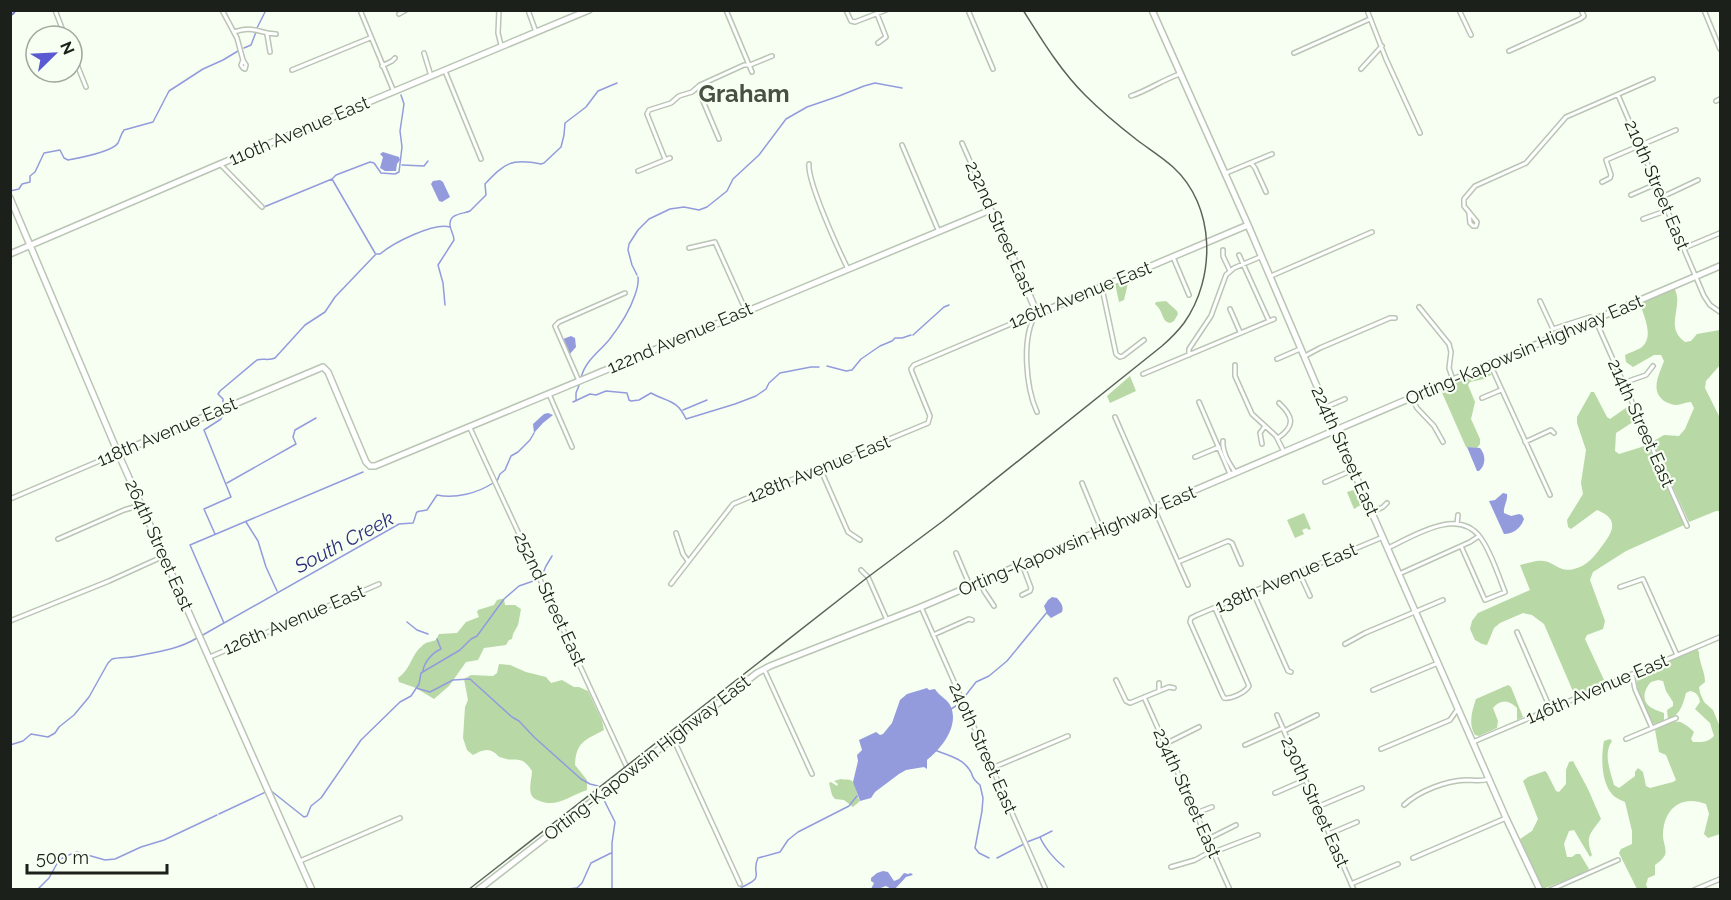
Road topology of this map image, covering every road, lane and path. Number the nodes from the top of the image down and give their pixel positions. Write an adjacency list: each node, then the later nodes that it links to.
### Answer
1 (222, 10): 19 (street)
2 (360, 10): 24 (street)
3 (499, 10): 27 (street)
4 (528, 10): 20 (street)
5 (589, 10): 20 (street, 110th Avenue East)
6 (726, 10): 36 (street)
7 (846, 10): 17 (street)
8 (886, 10): 17 (street)
9 (968, 10): 38 (street)
10 (1152, 10): 43 (street, 224th Street East)
11 (1367, 10): 18 (street)
12 (1459, 10): 23 (street)
13 (1581, 10): 29 (street)
14 (1704, 10): 28 (street)
15 (406, 11): 16 (street)
16 (399, 14)
17 (877, 14): 25 (street)
18 (1370, 19): 26 (street); 32 (street)
19 (234, 32): 21 (street); 35 (street)
20 (536, 32): 27 (street, 110th Avenue East)
21 (267, 34): 22 (street); 30 (street)
22 (276, 34)
23 (1471, 35)
24 (371, 38): 37 (street); 40 (street)
25 (878, 43)
26 (1382, 46): 39 (street); 55 (street)
27 (501, 47): 41 (street, 110th Avenue East)
28 (1720, 49)
29 (1509, 51)
30 (270, 52)
31 (424, 53): 44 (street)
32 (1294, 53)
33 (772, 56): 36 (street)
34 (395, 58): 37 (street)
35 (243, 60)
36 (748, 64): 42 (street); 47 (street)
37 (382, 66): 49 (street)
38 (993, 69)
39 (1361, 69)
40 (292, 70)
41 (445, 71): 44 (street, 110th Avenue East); 62 (street)
42 (752, 72)
43 (1180, 74): 51 (street); 68 (street, 224th Street East)
44 (431, 76): 49 (street, 110th Avenue East)
45 (1653, 79): 50 (street)
46 (84, 82): 48 (street)
47 (706, 82): 56 (street); 63 (street)
48 (86, 87)
49 (394, 92): 65 (street, 110th Avenue East)
50 (1618, 95): 59 (street, 210th Street East); 79 (street)
51 (1131, 96)
52 (1720, 99): 53 (street)
53 (1716, 101)
54 (1676, 130): 59 (street)
55 (1420, 133)
56 (718, 139)
57 (962, 143): 78 (street, 232nd Street East)
58 (902, 145): 82 (street)
59 (1640, 146): 70 (street); 71 (street, 210th Street East)
60 (1272, 154): 64 (street)
61 (670, 158): 63 (street)
62 (481, 159)
63 (665, 159): 67 (street)
64 (1251, 163): 68 (street); 72 (street)
65 (220, 164): 76 (street); 85 (street, 110th Avenue East)
66 (809, 164): 95 (street)
67 (638, 171)
68 (1224, 174): 81 (street, 224th Street East)
69 (1698, 180): 74 (street)
70 (1602, 182)
71 (1656, 184): 73 (street); 74 (street, 210th Street East)
72 (1266, 192)
73 (1631, 195)
74 (1662, 197): 77 (street, 210th Street East)
75 (10, 198): 85 (street, 264th Street East)
76 (262, 207)
77 (1668, 210): 80 (street); 87 (street, 210th Street East)
78 (992, 211): 82 (street, 122nd Avenue East); 106 (street, 232nd Street East)
79 (1469, 213)
80 (1643, 219)
81 (1248, 225): 91 (street, 126th Avenue East); 92 (street, 224th Street East)
82 (939, 232): 95 (street, 122nd Avenue East)
83 (1372, 232): 98 (street)
84 (1720, 232): 87 (street)
85 (31, 246): 89 (street, 110th Avenue East); 147 (street, 264th Street East)
86 (689, 248): 105 (street)
87 (1684, 248): 97 (street, 210th Street East)
88 (1223, 250): 96 (street)
89 (10, 254)
90 (1239, 255): 93 (street)
91 (1173, 256): 99 (street, 126th Avenue East); 101 (street)
92 (1260, 256): 93 (street); 98 (street, 224th Street East)
93 (1244, 264): 96 (street); 111 (street)
94 (1720, 266): 97 (street, Orting-Kapowsin Highway East)
95 (848, 269): 105 (street, 122nd Avenue East)
96 (1230, 271): 115 (street)
97 (1696, 276): 107 (street, 210th Street East); 110 (street, Orting-Kapowsin Highway East)
98 (1269, 277): 114 (street, 224th Street East)
99 (1101, 286): 106 (street, 126th Avenue East); 113 (street)
100 (625, 293): 123 (street)
101 (1189, 295)
102 (1539, 301): 110 (street)
103 (1419, 307): 122 (street)
104 (1230, 309): 112 (street)
105 (746, 311): 123 (street, 122nd Avenue East)
106 (1040, 311): 133 (street); 135 (street, 126th Avenue East)
107 (1720, 312)
108 (1395, 318): 116 (street)
109 (1274, 319): 111 (street)
110 (1595, 319): 118 (street, Orting-Kapowsin Highway East); 124 (street, 214th Street East)
111 (1269, 321): 112 (street)
112 (1240, 333): 115 (street)
113 (1144, 340)
114 (1300, 349): 116 (street, 224th Street East); 117 (street)
115 (1189, 355): 121 (street)
116 (1304, 357): 132 (street, 224th Street East)
117 (1277, 359)
118 (1490, 364): 122 (street, Orting-Kapowsin Highway East); 125 (street)
119 (1235, 365): 136 (street)
120 (1653, 366): 124 (street)
121 (1143, 374)
122 (1453, 380): 127 (street, Orting-Kapowsin Highway East)
123 (579, 381): 126 (street, 122nd Avenue East)
124 (1623, 383): 164 (street, 214th Street East)
125 (1502, 390): 128 (street); 143 (street)
126 (549, 394): 137 (street, 122nd Avenue East); 145 (street)
127 (1412, 398): 138 (street, Orting-Kapowsin Highway East); 142 (street)
128 (1482, 398)
129 (1345, 399): 132 (street)
130 (1199, 402): 146 (street)
131 (1279, 403): 140 (street)
132 (1326, 407): 138 (street, 224th Street East)
133 (1037, 412)
134 (1115, 417): 160 (street)
135 (930, 420): 151 (street, 128th Avenue East)
136 (1265, 426): 140 (street); 144 (street)
137 (469, 427): 150 (street, 122nd Avenue East); 231 (street, 252nd Street East)
138 (1336, 431): 148 (street, Orting-Kapowsin Highway East); 152 (street, 224th Street East)
139 (1554, 433): 143 (street)
140 (1278, 438): 148 (street)
141 (1222, 441): 153 (street)
142 (1443, 442)
143 (1525, 442): 156 (street)
144 (1262, 444)
145 (572, 447)
146 (1219, 447): 149 (street); 153 (street)
147 (118, 453): 150 (street, 118th Avenue East); 157 (street, 118th Avenue East); 159 (street, 264th Street East)
148 (1284, 453): 153 (street, Orting-Kapowsin Highway East)
149 (1195, 457)
150 (370, 466)
151 (820, 468): 170 (street); 175 (street, 128th Avenue East)
152 (1353, 470): 154 (street); 161 (street, 224th Street East)
153 (1233, 475): 160 (street, Orting-Kapowsin Highway East)
154 (1325, 482)
155 (1082, 483): 165 (street)
156 (1550, 495)
157 (10, 499)
158 (1387, 503): 161 (street)
159 (141, 505): 169 (street); 174 (street, 264th Street East)
160 (1154, 508): 165 (street, Orting-Kapowsin Highway East); 176 (street)
161 (1372, 512): 168 (street, 224th Street East)
162 (1458, 514): 163 (street)
163 (1457, 524): 167 (street); 172 (street)
164 (1687, 526)
165 (1102, 530): 177 (street, Orting-Kapowsin Highway East)
166 (676, 533): 175 (street)
167 (1479, 536): 171 (street); 171 (street)
168 (1383, 537): 172 (street, 224th Street East); 180 (street, 138th Avenue East)
169 (58, 538)
170 (860, 540)
171 (1461, 546): 181 (street)
172 (1388, 548): 181 (street, 224th Street East)
173 (956, 553): 186 (street)
174 (164, 556): 198 (street); 204 (street, 264th Street East)
175 (688, 561): 184 (street, 128th Avenue East)
176 (1178, 562): 178 (street); 185 (street)
177 (1022, 564): 182 (street, Orting-Kapowsin Highway East); 189 (street)
178 (1241, 564)
179 (861, 570): 196 (street)
180 (1299, 572): 188 (street, 138th Avenue East); 190 (street)
181 (1399, 574): 195 (street, 224th Street East)
182 (981, 582): 186 (street, Orting-Kapowsin Highway East); 192 (street)
183 (379, 584): 204 (street, 126th Avenue East)
184 (671, 584)
185 (1188, 585)
186 (970, 586): 193 (street, Orting-Kapowsin Highway East)
187 (1620, 587): 203 (street)
188 (1253, 592): 194 (street, 138th Avenue East); 207 (street)
189 (1022, 595)
190 (1310, 596)
191 (1443, 600): 195 (street)
192 (994, 606)
193 (921, 607): 196 (street, Orting-Kapowsin Highway East); 200 (street, 240th Street East)
194 (1215, 608): 194 (street, 138th Avenue East)
195 (1416, 612): 202 (street); 205 (street, 224th Street East)
196 (887, 620): 206 (street, Orting-Kapowsin Highway East)
197 (972, 620): 200 (street)
198 (10, 621)
199 (1516, 632): 216 (street)
200 (933, 635): 230 (street, 240th Street East)
201 (1720, 637): 203 (street, 146th Avenue East)
202 (1345, 644)
203 (1677, 655): 208 (street, 146th Avenue East)
204 (209, 657): 251 (street, 264th Street East)
205 (1438, 663): 212 (street); 215 (street, 224th Street East)
206 (765, 669): 224 (street, Orting-Kapowsin Highway East); 232 (street)
207 (1292, 672)
208 (1632, 674): 216 (street, 146th Avenue East); 221 (street)
209 (1116, 680): 214 (street)
210 (1159, 683): 213 (street)
211 (1174, 688): 213 (street)
212 (1373, 690)
213 (1159, 691): 214 (street)
214 (1144, 698): 227 (street, 234th Street East)
215 (1458, 708): 226 (street, 224th Street East); 229 (street)
216 (1550, 708): 226 (street, 146th Avenue East)
217 (1277, 715): 222 (street, 230th Street East)
218 (1317, 715): 222 (street)
219 (1676, 718): 221 (street)
220 (1199, 727): 227 (street)
221 (1652, 728): 225 (street)
222 (1283, 729): 228 (street); 234 (street, 230th Street East)
223 (1068, 736): 230 (street)
224 (673, 738): 231 (street, Orting-Kapowsin Highway East); 255 (street)
225 (1626, 739)
226 (1473, 742): 233 (street, 224th Street East)
227 (1166, 744): 240 (street, 234th Street East)
228 (1245, 745)
229 (1381, 750)
230 (992, 768): 259 (street, 240th Street East)
231 (629, 772): 258 (street, Orting-Kapowsin Highway East)
232 (812, 774)
233 (1489, 779): 237 (street); 242 (street, 224th Street East)
234 (1305, 780): 236 (street); 239 (street, 230th Street East)
235 (1362, 788): 239 (street)
236 (1275, 793)
237 (1404, 804)
238 (1212, 807): 240 (street)
239 (1317, 807): 245 (street, 230th Street East)
240 (1196, 813): 247 (street, 234th Street East)
241 (400, 818): 251 (street)
242 (1506, 818): 249 (street); 262 (street, 224th Street East)
243 (1357, 822): 245 (street)
244 (1236, 825): 247 (street)
245 (1329, 834): 256 (street, 230th Street East)
246 (1257, 835): 248 (street)
247 (1208, 839): 248 (street, 234th Street East)
248 (1213, 851): 253 (street); 260 (street, 234th Street East)
249 (1413, 858)
250 (1618, 860): 263 (street)
251 (300, 861): 257 (street, 264th Street East)
252 (1398, 864): 256 (street)
253 (1171, 867)
254 (1720, 879): 264 (street)
255 (740, 884)
256 (1352, 884): 261 (street, 230th Street East)
257 (312, 890)
258 (478, 890)
259 (1046, 890)
260 (1230, 890)
261 (1354, 890)
262 (1540, 890)
263 (1551, 890)
264 (1694, 890)

